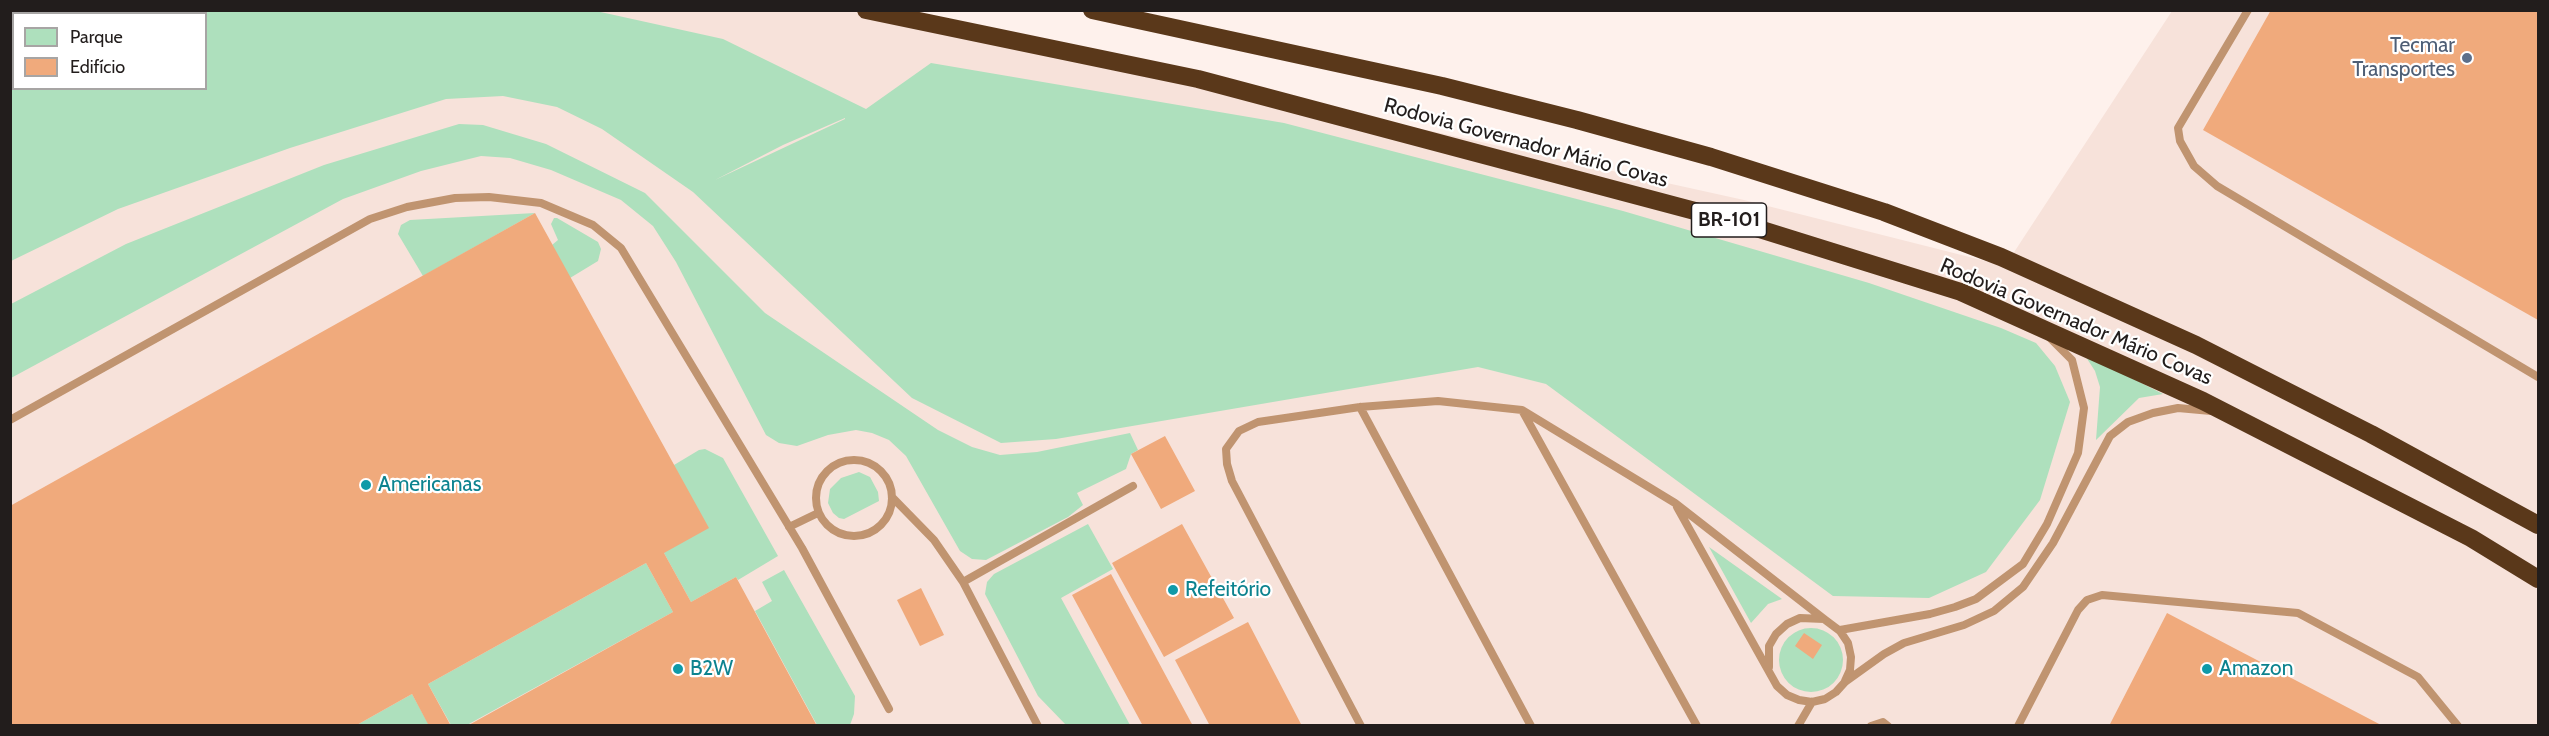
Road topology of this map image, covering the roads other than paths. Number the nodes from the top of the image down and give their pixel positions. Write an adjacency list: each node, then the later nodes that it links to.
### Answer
1 (866, 10): 4 (highway, Rodovia Governador Mário Covas / BR-101)
2 (1092, 10): 14 (highway, Rodovia Governador Mário Covas / BR-101)
3 (2248, 10): 5 (lane)
4 (2039, 327): 8 (highway, Rodovia Governador Mário Covas / BR-101); 19 (lane)
5 (2538, 377)
6 (1360, 406): 7 (lane); 25 (lane); 26 (lane)
7 (1522, 410): 12 (lane); 27 (lane)
8 (2227, 413): 16 (highway, Rodovia Governador Mário Covas / BR-101); 21 (lane)
9 (10, 420): 15 (lane)
10 (1133, 486): 17 (lane)
11 (892, 497): 13 (lane); 13 (lane); 17 (lane)
12 (1675, 503): 18 (lane); 20 (lane)
13 (818, 513): 15 (lane)
14 (2538, 525)
15 (789, 527): 23 (lane)
16 (2538, 579)
17 (963, 582): 24 (lane)
18 (1824, 619): 19 (lane); 20 (lane)
19 (1840, 630): 21 (lane)
20 (1771, 675): 22 (lane)
21 (1845, 682): 22 (lane)
22 (1812, 702): 28 (lane)
23 (889, 710)
24 (1038, 726)
25 (1361, 726)
26 (1531, 726)
27 (1697, 726)
28 (1798, 726)
29 (1871, 726): 30 (lane)
30 (1888, 726)
31 (2018, 726): 32 (lane)
32 (2458, 726)

